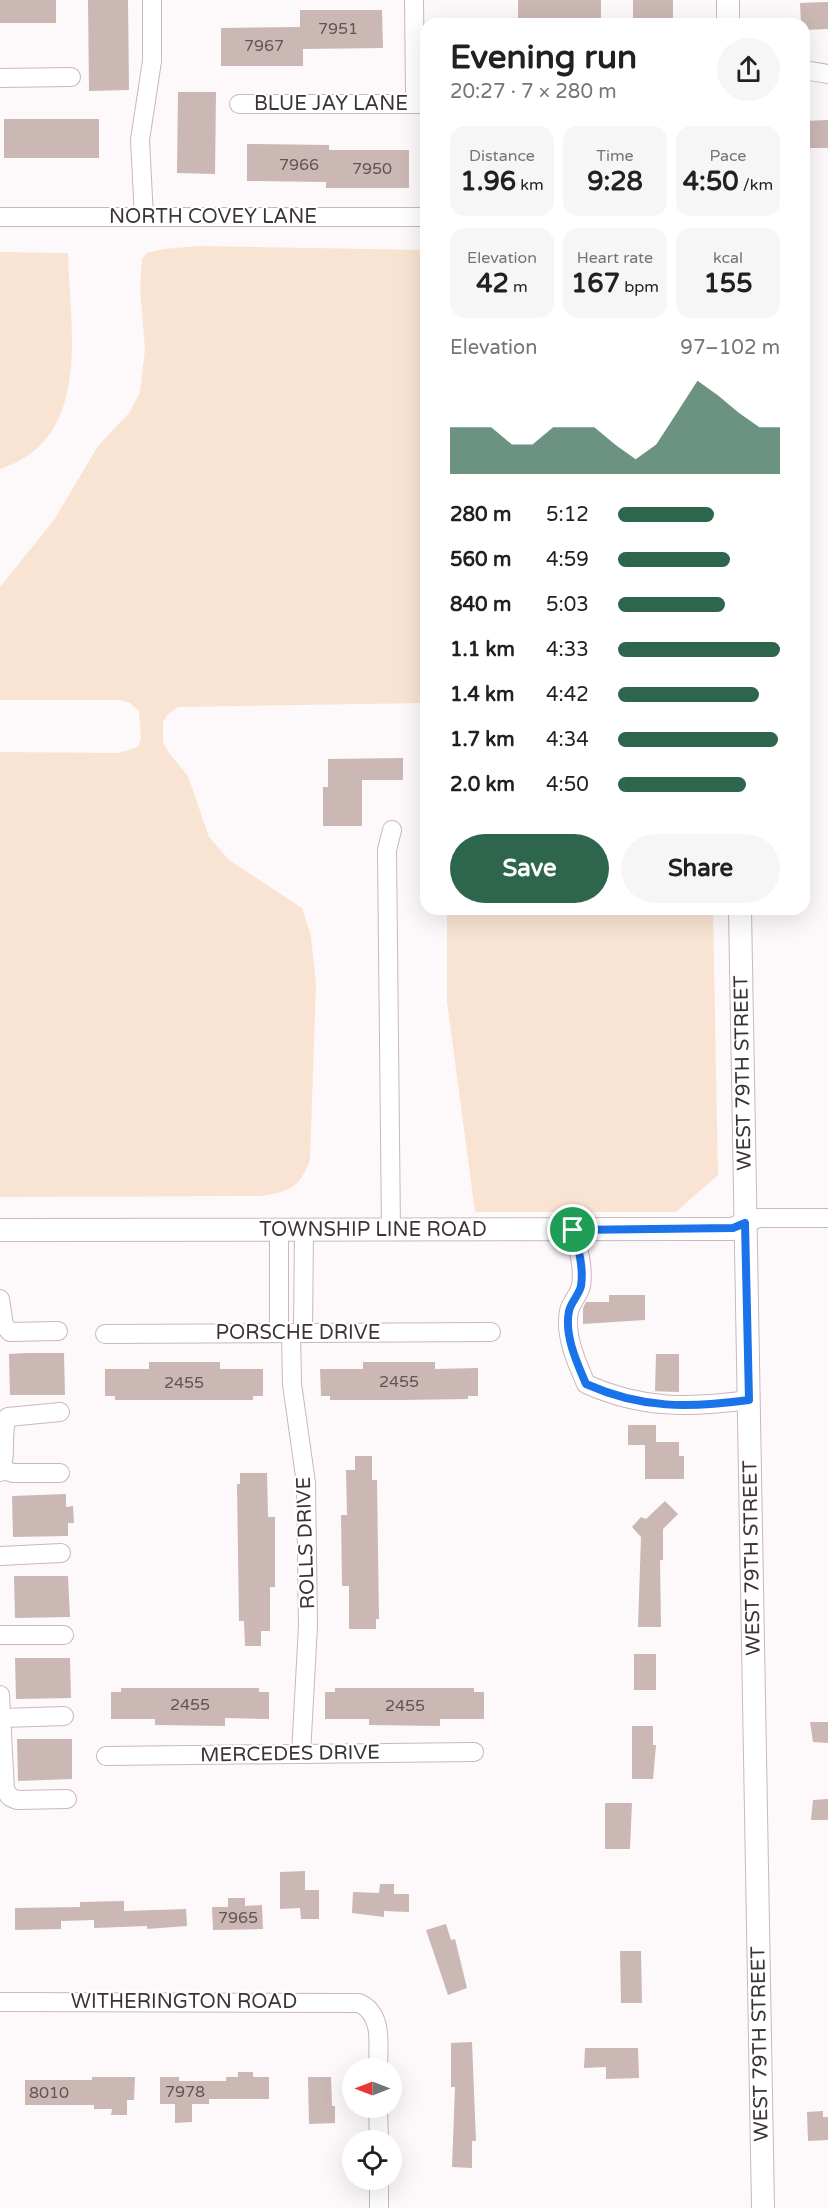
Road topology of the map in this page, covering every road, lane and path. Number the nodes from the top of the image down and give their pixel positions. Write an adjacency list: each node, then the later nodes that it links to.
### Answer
1 (152, 0): 13 (street)
2 (414, 0): 5 (street)
3 (728, 0): 4 (main road)
4 (728, 18)
5 (420, 63)
6 (810, 71): 7 (street)
7 (828, 74)
8 (71, 77): 9 (street)
9 (0, 78)
10 (420, 94): 11 (street, BLUE JAY LANE)
11 (239, 104)
12 (0, 217): 13 (street, NORTH COVEY LANE)
13 (144, 217): 14 (street, NORTH COVEY LANE)
14 (420, 217)
15 (392, 830): 23 (street)
16 (740, 915): 18 (main road, WEST 79TH STREET)
17 (828, 1218): 18 (street)
18 (745, 1223): 20 (main road, TOWNSHIP LINE ROAD); 29 (main road, WEST 79TH STREET)
19 (0, 1230): 21 (main road, TOWNSHIP LINE ROAD)
20 (573, 1230): 23 (main road, TOWNSHIP LINE ROAD); 29 (street)
21 (279, 1231): 22 (main road, TOWNSHIP LINE ROAD); 27 (street, ROLLS DRIVE)
22 (304, 1231): 23 (main road, TOWNSHIP LINE ROAD); 27 (street, ROLLS DRIVE)
23 (391, 1231)
24 (0, 1299): 25 (street)
25 (58, 1331)
26 (492, 1332): 27 (street, PORSCHE DRIVE)
27 (291, 1333): 28 (street, PORSCHE DRIVE); 41 (street, ROLLS DRIVE)
28 (105, 1334)
29 (749, 1400): 48 (main road, WEST 79TH STREET)
30 (60, 1412): 31 (street)
31 (1, 1470): 32 (street)
32 (60, 1473)
33 (61, 1553): 34 (street)
34 (0, 1556)
35 (0, 1635): 36 (street)
36 (64, 1635)
37 (0, 1695): 39 (street)
38 (64, 1716): 39 (street)
39 (3, 1718): 43 (street)
40 (474, 1752): 41 (street, MERCEDES DRIVE)
41 (301, 1754): 42 (street, MERCEDES DRIVE)
42 (106, 1756)
43 (67, 1799)
44 (0, 2002): 45 (street, WITHERINGTON ROAD)
45 (378, 2058)
46 (379, 2190): 47 (street)
47 (379, 2208)
48 (763, 2208)

